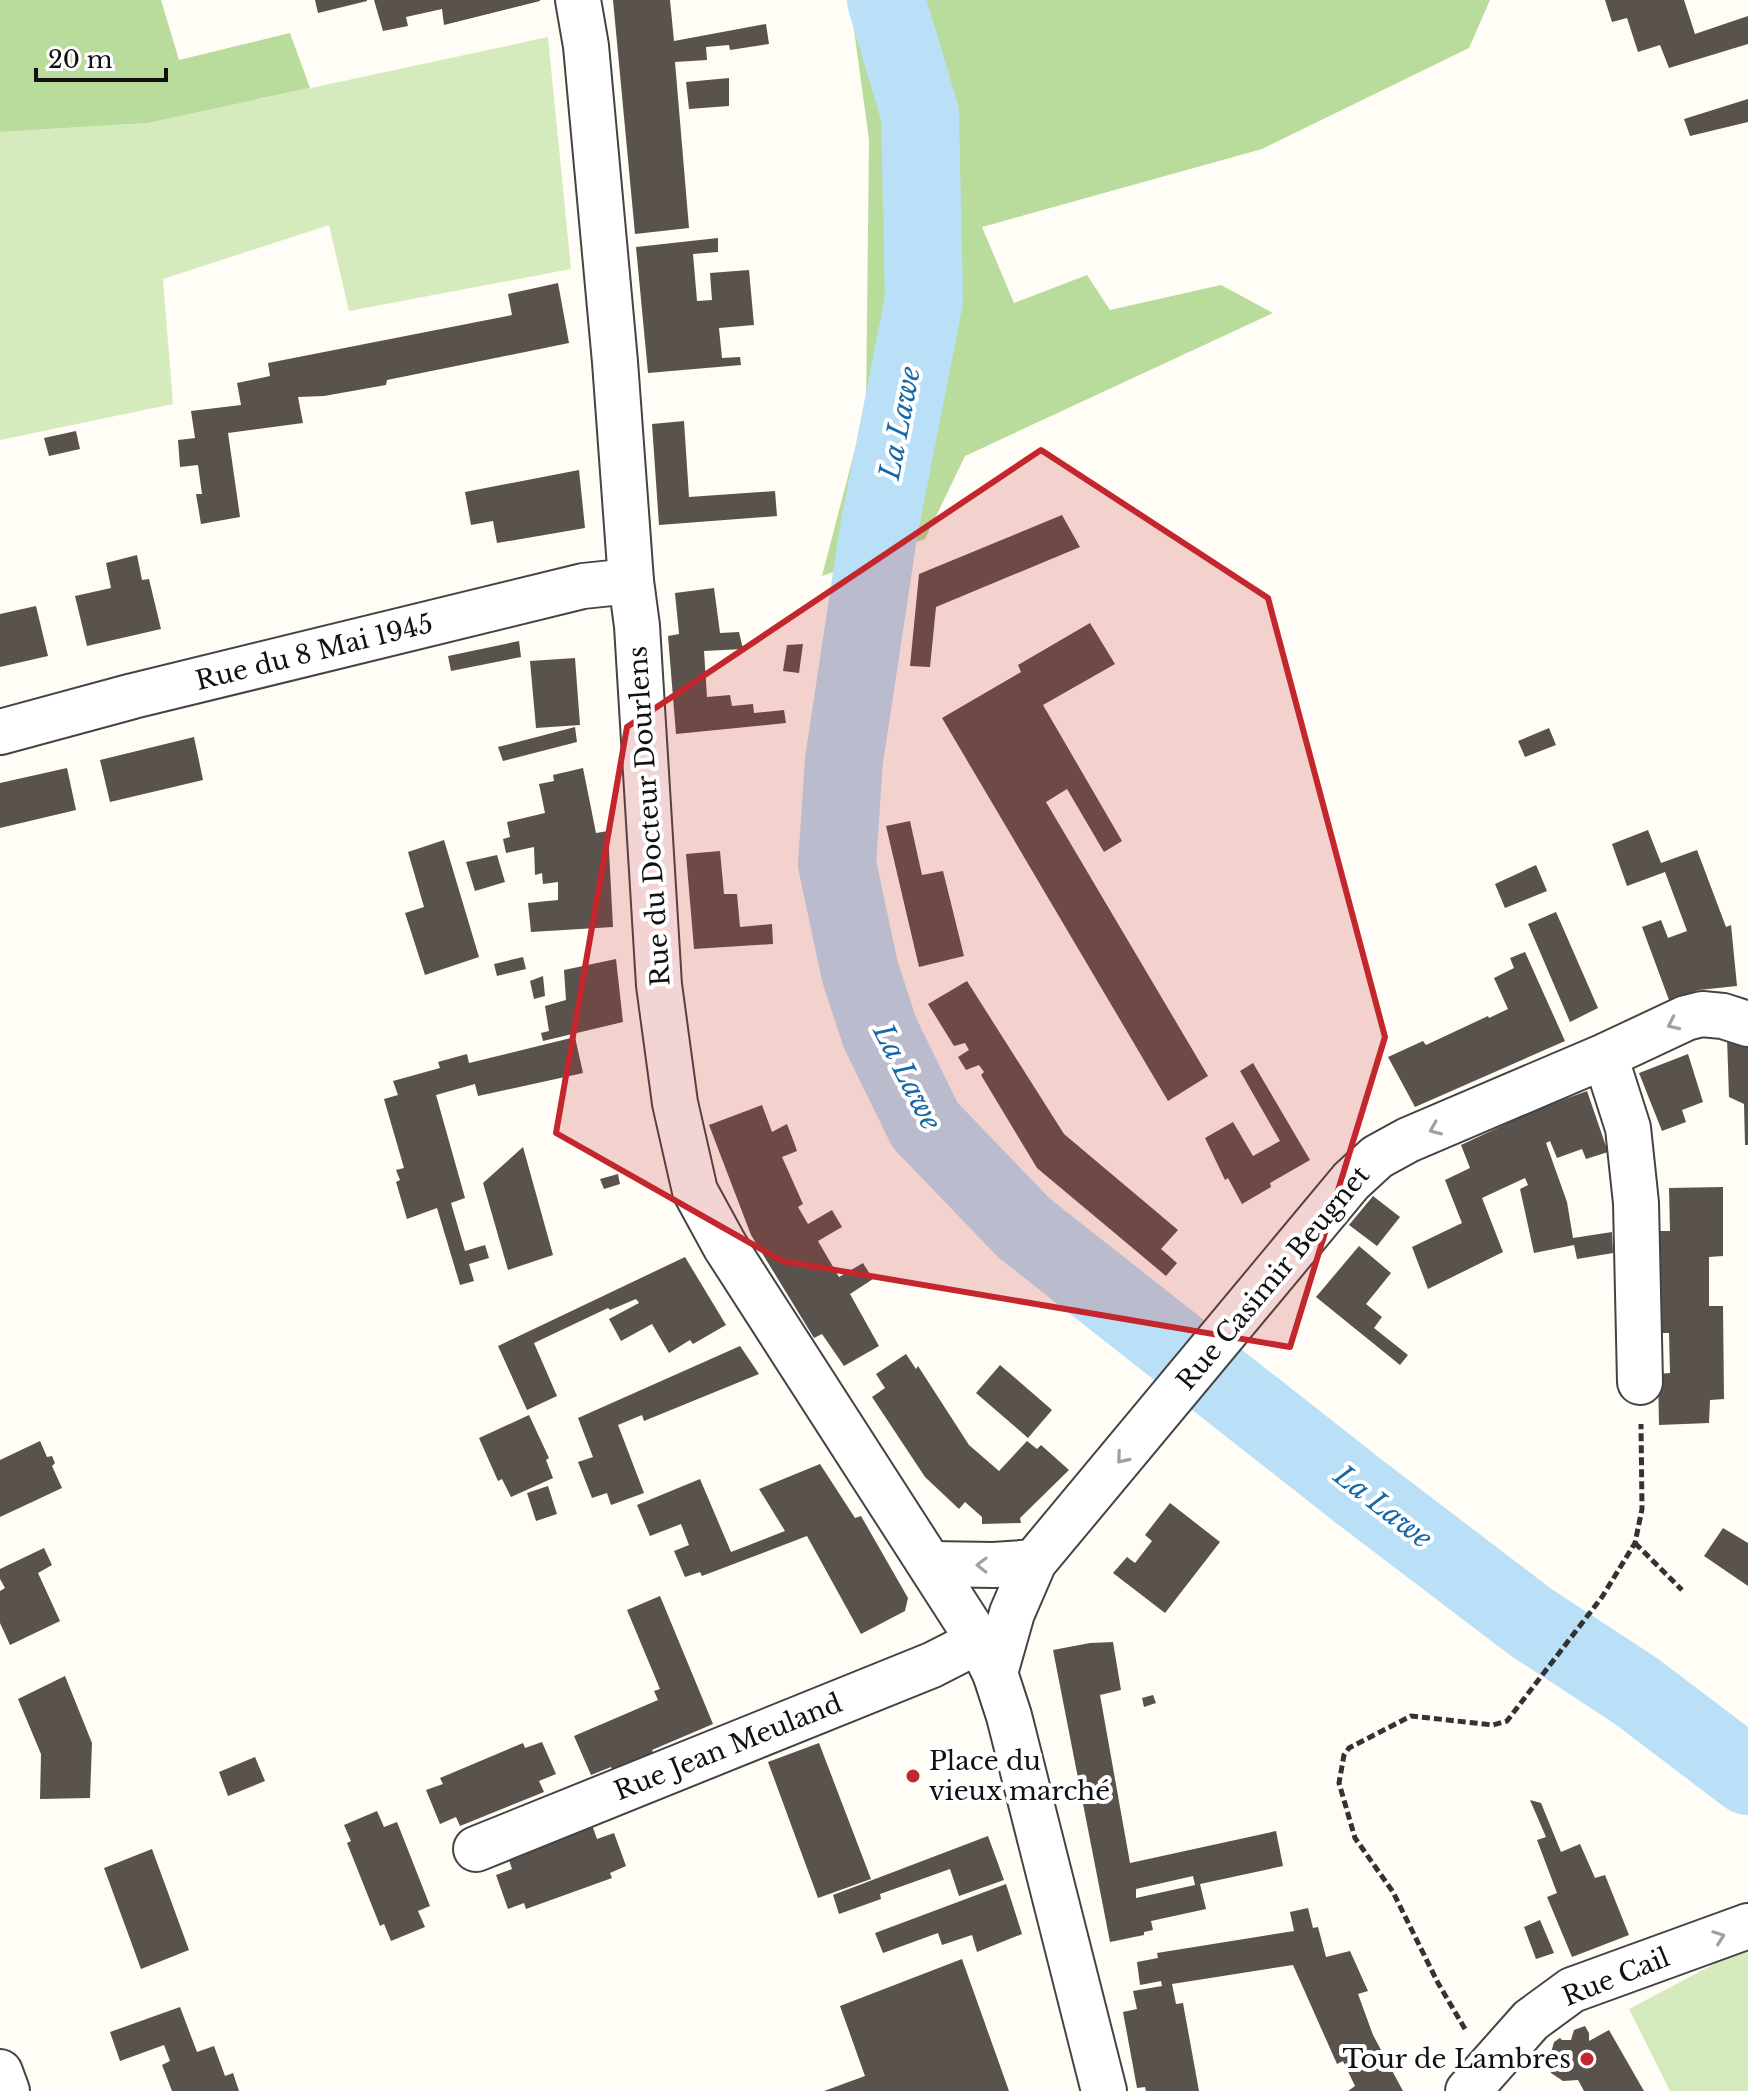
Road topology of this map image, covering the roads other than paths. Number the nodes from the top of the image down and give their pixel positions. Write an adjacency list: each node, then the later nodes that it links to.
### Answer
1 (578, 0): 2 (street, Rue du Docteur Dourlens)
2 (631, 581): 3 (street, Rue du 8 Mai 1945); 8 (street, Rue du Docteur Dourlens)
3 (0, 732)
4 (1748, 1024): 5 (street, Rue Casimir Beugnet, one-way to 5)
5 (1605, 1056): 6 (street); 7 (street, Rue Casimir Beugnet, one-way to 7)
6 (1640, 1382)
7 (1034, 1562): 8 (street, one-way to 8); 9 (street, Rue Casimir Beugnet)
8 (930, 1564): 9 (street, Rue du Docteur Dourlens)
9 (987, 1657): 10 (street, Rue Jean Meuland); 15 (street, Rue du Docteur Dourlens)
10 (476, 1849)
11 (1748, 1926): 13 (street, Rue Cail, one-way to 11)
12 (0, 2072): 14 (street)
13 (1478, 2080)
14 (7, 2091)
15 (1104, 2091)

